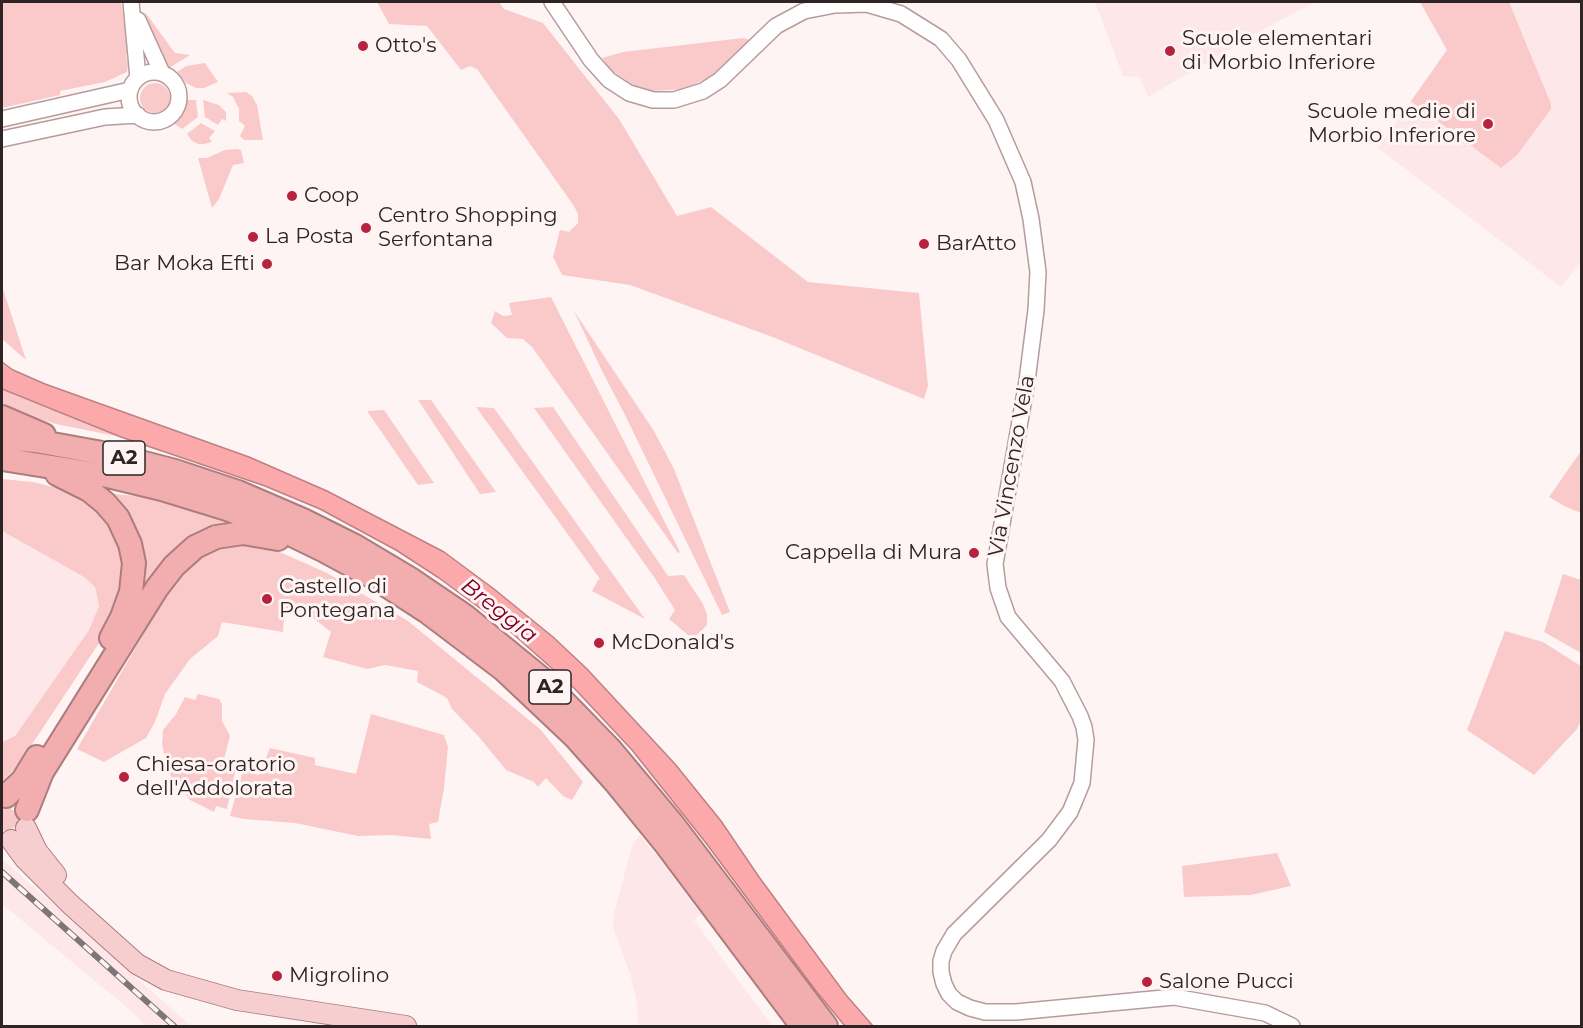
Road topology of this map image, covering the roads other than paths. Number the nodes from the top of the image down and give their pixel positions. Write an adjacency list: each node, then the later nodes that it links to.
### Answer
1 (552, 2): 19 (street, Via Vincenzo Vela)
2 (131, 3): 3 (street); 4 (street)
3 (162, 73): 4 (street); 5 (street)
4 (134, 84): 5 (street); 6 (street)
5 (138, 115): 7 (street)
6 (2, 119)
7 (2, 138)
8 (2, 417): 10 (highway)
9 (2, 438): 10 (highway, A2)
10 (72, 447): 18 (highway, A2)
11 (2, 459): 12 (highway, A2)
12 (33, 463): 13 (highway, A2); 14 (highway)
13 (323, 550): 15 (highway); 17 (highway, A2)
14 (4, 796): 15 (main road)
15 (17, 830): 16 (main road)
16 (406, 1026)
17 (802, 1026)
18 (826, 1026)
19 (1292, 1026)

